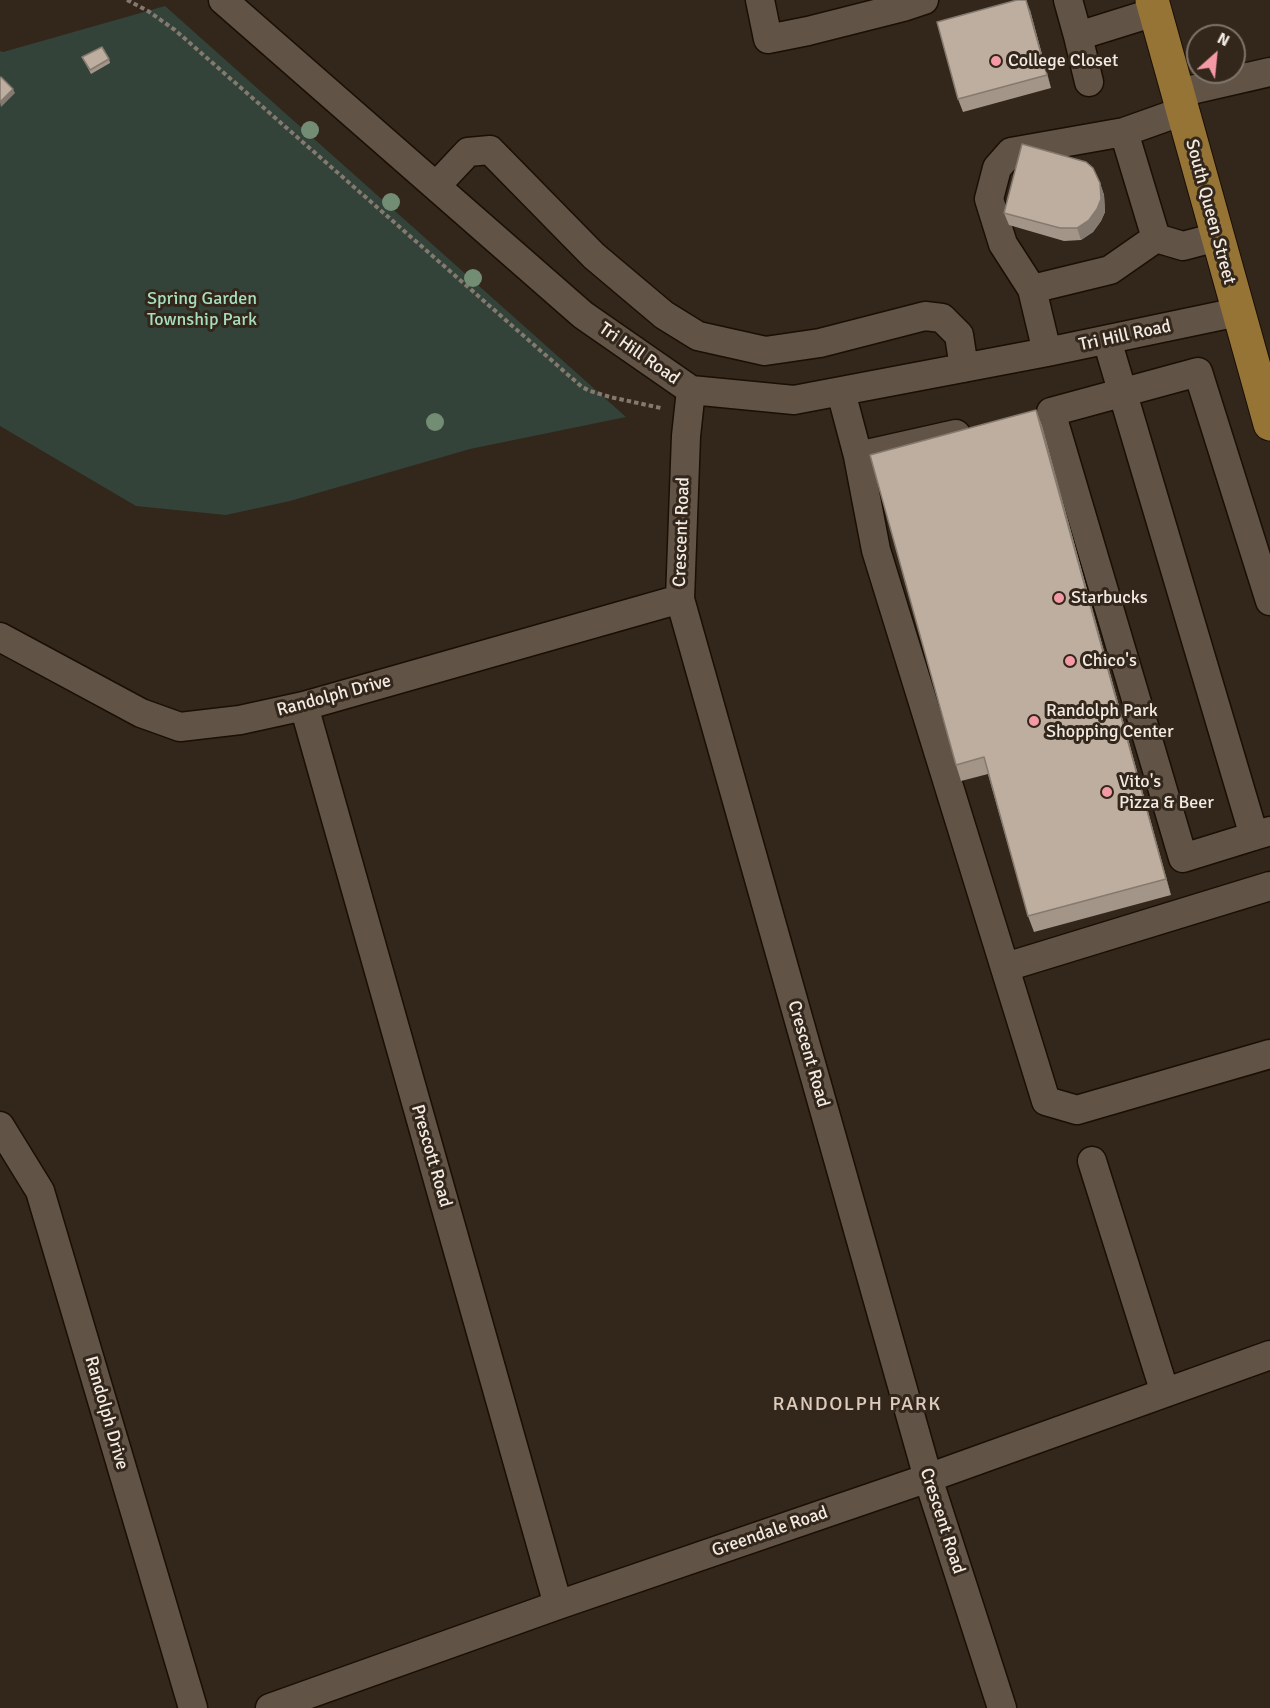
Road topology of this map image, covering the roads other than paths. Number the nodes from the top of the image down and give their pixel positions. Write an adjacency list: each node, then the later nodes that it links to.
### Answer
1 (223, 0): 11 (street, Tri Hill Road)
2 (760, 0): 3 (street)
3 (924, 0)
4 (1068, 0): 6 (street)
5 (1154, 6): 6 (street); 9 (main road, South Queen Street)
6 (1078, 36): 8 (street)
7 (1270, 72): 9 (street)
8 (1089, 82)
9 (1180, 102): 10 (street); 12 (main road, South Queen Street)
10 (1124, 132): 13 (street); 14 (street)
11 (436, 186): 18 (street); 21 (street, Tri Hill Road)
12 (1217, 237): 13 (street); 15 (main road, South Queen Street)
13 (1156, 238): 14 (street)
14 (1032, 289): 17 (street)
15 (1238, 312): 16 (street, Tri Hill Road); 22 (main road, South Queen Street)
16 (1107, 340): 17 (street, Tri Hill Road); 20 (street)
17 (1047, 352): 18 (street, Tri Hill Road)
18 (964, 368): 19 (street, Tri Hill Road)
19 (841, 392): 21 (street, Tri Hill Road); 24 (street)
20 (1123, 393): 26 (street); 29 (street); 29 (street)
21 (690, 402): 25 (street, Crescent Road)
22 (1270, 424)
23 (983, 427): 24 (street)
24 (858, 456): 31 (street)
25 (680, 599): 28 (street, Randolph Drive); 37 (street, Crescent Road)
26 (1270, 601)
27 (0, 638): 28 (street, Randolph Drive)
28 (304, 706): 38 (street, Prescott Road)
29 (1262, 833)
30 (1270, 886): 31 (street)
31 (1006, 967): 32 (street)
32 (1270, 1054)
33 (0, 1125): 39 (street, Randolph Drive)
34 (1092, 1161): 36 (street)
35 (1270, 1355): 36 (street, Greendale Road)
36 (1165, 1393): 37 (street, Greendale Road)
37 (928, 1478): 38 (street, Greendale Road); 41 (street, Crescent Road)
38 (558, 1605): 40 (street, Greendale Road)
39 (193, 1708)
40 (270, 1708)
41 (1002, 1708)

